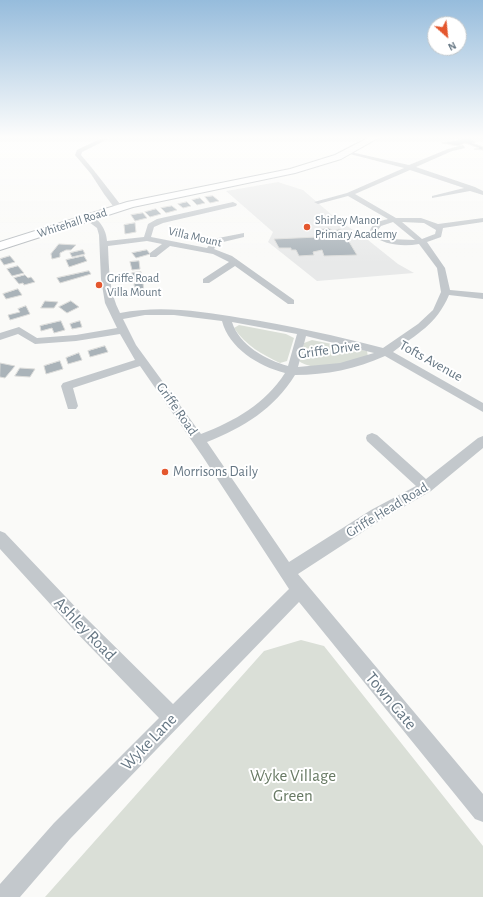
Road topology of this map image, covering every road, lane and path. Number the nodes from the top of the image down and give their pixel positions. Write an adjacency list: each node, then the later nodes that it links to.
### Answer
1 (98, 180): 12 (street)
2 (251, 180): 12 (highway, Whitehall Road)
3 (381, 180): 8 (street)
4 (448, 180): 6 (street)
5 (483, 184): 6 (street)
6 (472, 188): 7 (street); 9 (street)
7 (483, 193)
8 (349, 194): 10 (street); 14 (street)
9 (434, 197)
10 (318, 202)
11 (233, 204): 18 (street)
12 (119, 208): 13 (highway, Whitehall Road)
13 (88, 217): 21 (street, Griffe Road); 22 (highway, Whitehall Road)
14 (396, 220): 16 (street); 19 (street); 19 (street)
15 (483, 220): 16 (street)
16 (438, 226): 19 (street)
17 (241, 235): 23 (street)
18 (147, 239): 20 (street, Villa Mount); 21 (street, Villa Mount)
19 (420, 242): 27 (street)
20 (169, 243): 23 (street, Villa Mount); 24 (street)
21 (104, 244): 30 (street, Griffe Road)
22 (0, 246)
23 (209, 251): 25 (street, Villa Mount)
24 (154, 255)
25 (235, 262): 26 (street); 29 (street, Villa Mount)
26 (206, 281)
27 (446, 292): 28 (street); 35 (street, Griffe Drive)
28 (483, 296)
29 (292, 302)
30 (116, 317): 31 (street, Griffe Drive); 32 (street, Griffe Road)
31 (226, 318): 33 (street, Griffe Drive); 37 (street, Griffe Drive)
32 (123, 330): 34 (street); 36 (street, Griffe Road)
33 (302, 333): 35 (street, Griffe Drive); 37 (street)
34 (0, 337)
35 (385, 352): 37 (street, Griffe Drive); 39 (street, Tofts Avenue)
36 (143, 361): 38 (street); 41 (street, Griffe Road)
37 (291, 371): 41 (street)
38 (72, 406)
39 (483, 408)
40 (372, 438): 43 (street)
41 (199, 440): 45 (street, Griffe Road)
42 (483, 441): 43 (street, Griffe Head Road)
43 (426, 487): 45 (street, Griffe Head Road)
44 (0, 538): 47 (street, Ashley Road)
45 (287, 572): 46 (street, Griffe Road)
46 (299, 590): 47 (street, Wyke Lane); 48 (street, Town Gate)
47 (173, 718): 49 (street, Wyke Lane)
48 (483, 811)
49 (4, 897)

